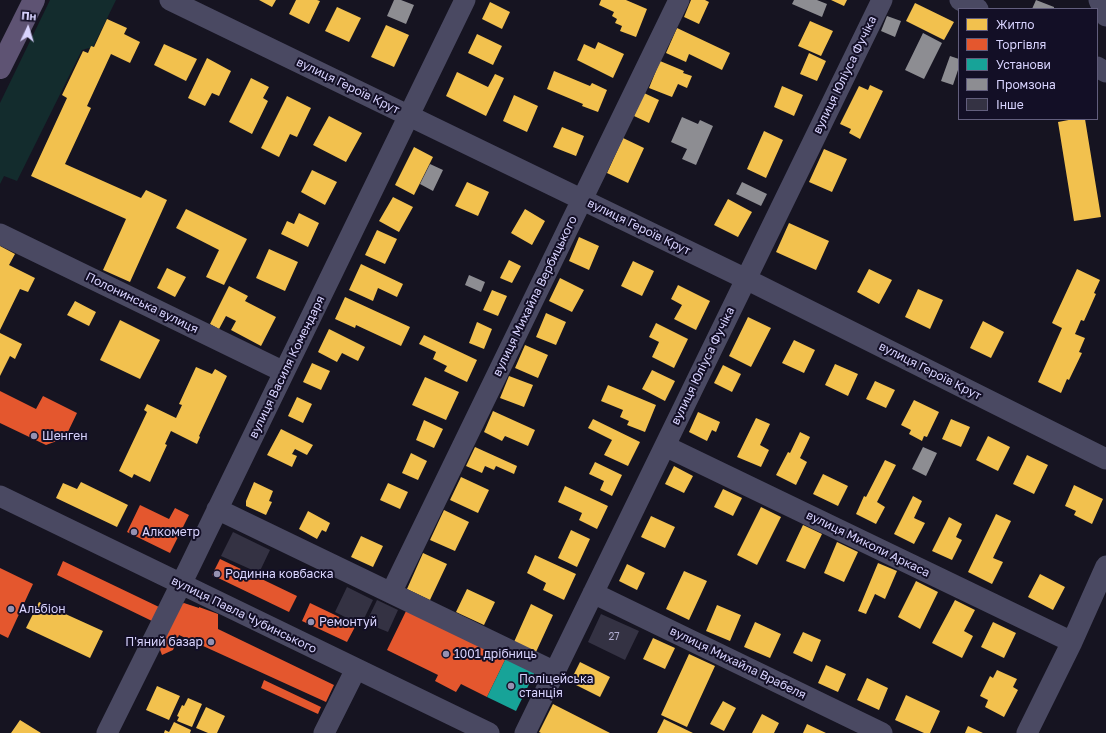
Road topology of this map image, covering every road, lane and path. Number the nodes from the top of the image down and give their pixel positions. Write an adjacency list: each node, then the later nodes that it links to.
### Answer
1 (34, 0): 10 (main road)
2 (170, 0): 11 (street, вулиця Героїв Крут)
3 (465, 0): 11 (street, вулиця Василя Комендаря)
4 (679, 0): 12 (street, вулиця Михайла Вербицького)
5 (882, 0): 14 (street, вулиця Юліуса Фучіка)
6 (960, 0): 8 (street)
7 (1099, 0): 9 (street)
8 (976, 8)
9 (1106, 16)
10 (0, 68)
11 (409, 116): 12 (street, вулиця Героїв Крут); 15 (street, вулиця Василя Комендаря)
12 (582, 200): 14 (street, вулиця Героїв Крут); 22 (street, вулиця Михайла Вербицького)
13 (0, 234): 15 (street, Полонинська вулиця)
14 (746, 279): 16 (street, вулиця Юліуса Фучіка); 17 (street, вулиця Героїв Крут)
15 (284, 372): 19 (street, вулиця Василя Комендаря)
16 (665, 446): 23 (street, вулиця Юліуса Фучіка); 24 (street, вулиця Миколи Аркаса)
17 (1106, 459)
18 (0, 496): 21 (street, вулиця Павла Чубинського)
19 (217, 509): 21 (street, вулиця Василя Комендаря); 22 (street)
20 (1106, 566): 24 (street)
21 (180, 584): 25 (street, вулиця Павла Чубинського); 27 (street, вулиця Василя Комендаря)
22 (391, 593): 26 (street)
23 (593, 593): 26 (street, вулиця Юліуса Фучіка); 31 (street, вулиця Михайла Врабеля)
24 (1072, 642): 32 (street)
25 (356, 669): 28 (street); 29 (street, вулиця Павла Чубинського)
26 (554, 672): 30 (street, вулиця Юліуса Фучіка)
27 (107, 733)
28 (324, 733)
29 (489, 733)
30 (525, 733)
31 (882, 733)
32 (1027, 733)

